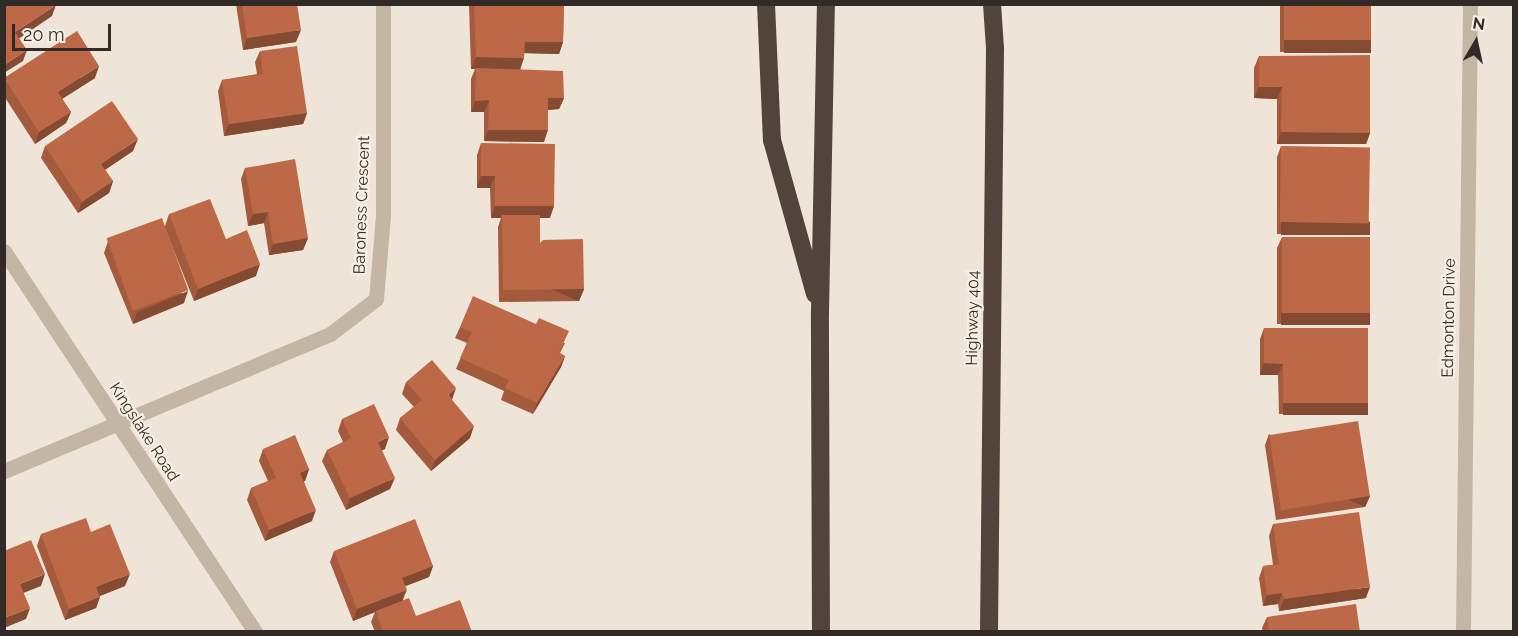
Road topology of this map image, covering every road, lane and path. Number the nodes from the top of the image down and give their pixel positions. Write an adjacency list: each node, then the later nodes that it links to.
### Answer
1 (383, 4): 10 (street, Baroness Crescent)
2 (766, 4): 9 (highway)
3 (826, 4): 9 (highway)
4 (992, 4): 7 (highway, Highway 404)
5 (1005, 4): 7 (highway)
6 (1470, 4): 15 (street, Edmonton Drive)
7 (995, 48): 14 (highway, Highway 404)
8 (4, 251): 10 (street, Kingslake Road)
9 (820, 312): 13 (highway)
10 (118, 425): 11 (street, Baroness Crescent); 12 (street, Kingslake Road)
11 (4, 471)
12 (255, 632)
13 (821, 632)
14 (989, 632)
15 (1463, 632)

